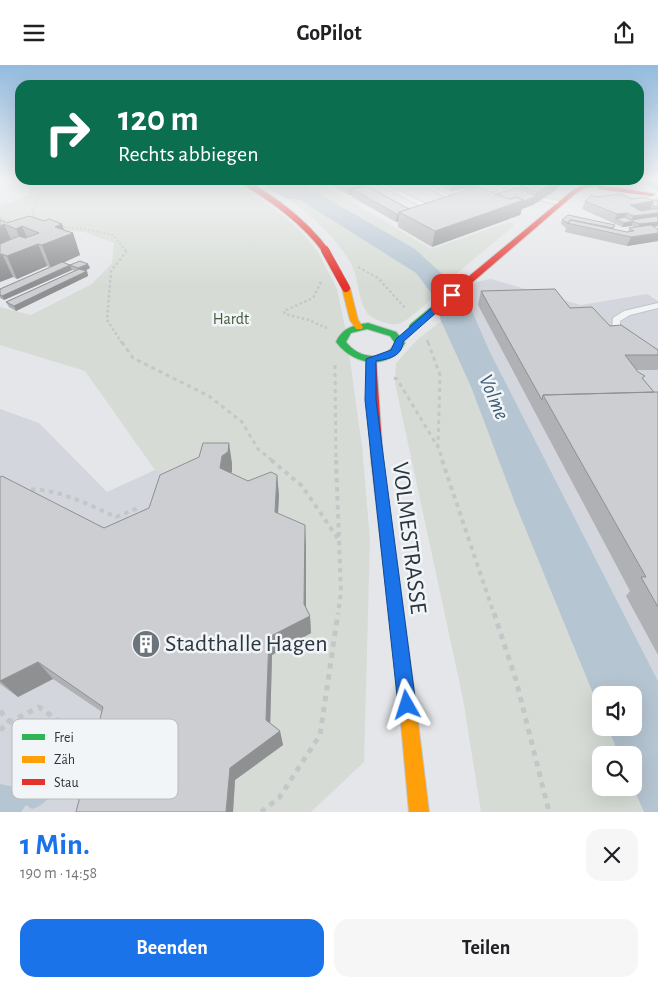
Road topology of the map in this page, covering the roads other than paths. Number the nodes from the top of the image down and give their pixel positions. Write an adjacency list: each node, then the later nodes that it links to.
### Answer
1 (295, 215): 4 (main road, bridge)
2 (547, 215): 5 (main road, bridge)
3 (658, 305): 6 (lane)
4 (359, 327): 5 (main road); 7 (main road)
5 (395, 337): 7 (main road)
6 (633, 344)
7 (371, 359): 8 (main road, VOLMESTRASSE)
8 (419, 812)

